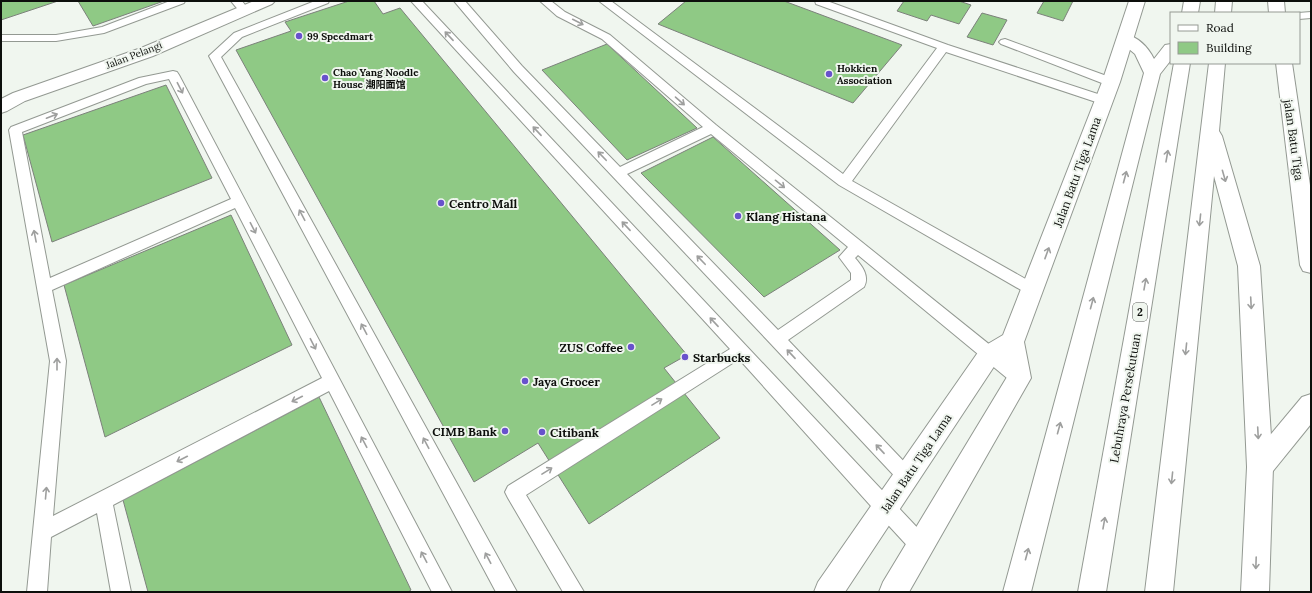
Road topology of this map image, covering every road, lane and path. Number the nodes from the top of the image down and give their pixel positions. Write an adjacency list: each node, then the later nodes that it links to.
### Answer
1 (180, 1): 21 (lane)
2 (267, 1): 13 (main road, Jalan Pelangi)
3 (324, 1): 20 (lane)
4 (416, 1): 44 (lane, one-way to 4)
5 (459, 1): 35 (lane, one-way to 5)
6 (545, 1): 34 (lane, one-way to 34)
7 (604, 1): 36 (lane)
8 (1138, 1): 22 (main road, Jalan Batu Tiga Lama)
9 (1192, 1): 14 (main road)
10 (1224, 1): 15 (main road)
11 (1276, 1): 16 (main road)
12 (820, 2): 24 (lane)
13 (240, 6): 19 (main road, Jalan Pelangi)
14 (1190, 12)
15 (1223, 12)
16 (1277, 12)
17 (1311, 15): 18 (lane)
18 (1300, 16)
19 (226, 18): 20 (lane); 32 (main road, Jalan Pelangi)
20 (238, 35): 59 (lane, one-way to 20)
21 (1, 38)
22 (1125, 39): 29 (main road); 30 (main road, Jalan Batu Tiga Lama)
23 (1005, 42): 30 (lane)
24 (944, 47): 31 (lane); 36 (lane)
25 (1170, 50): 29 (main road)
26 (1182, 64): 64 (main road, Lebuhraya Persekutuan / 2, one-way to 26)
27 (1217, 64): 33 (main road)
28 (1284, 64): 39 (main road, jalan Batu Tiga)
29 (1152, 73): 63 (main road, one-way to 29)
30 (1111, 82): 31 (main road, Jalan Batu Tiga Lama)
31 (1103, 100): 41 (main road, Jalan Batu Tiga Lama, one-way to 31)
32 (1, 107)
33 (1210, 125): 49 (main road, one-way to 49); 55 (main road, one-way to 55)
34 (712, 128): 35 (lane); 38 (lane, one-way to 38)
35 (618, 173): 42 (lane, one-way to 35)
36 (844, 182): 41 (lane)
37 (239, 201): 40 (lane); 40 (lane, one-way to 37); 47 (lane, one-way to 47)
38 (858, 247): 42 (lane); 45 (lane)
39 (1311, 265)
40 (44, 287): 53 (lane, one-way to 40)
41 (1033, 290): 43 (main road, Jalan Batu Tiga Lama)
42 (777, 339): 50 (lane, one-way to 42)
43 (1012, 342): 45 (main road, Jalan Batu Tiga Lama); 46 (main road)
44 (741, 350): 52 (lane); 60 (lane, one-way to 44)
45 (990, 355): 46 (lane); 50 (main road, Jalan Batu Tiga Lama)
46 (1019, 378): 54 (main road)
47 (332, 381): 51 (lane, one-way to 51); 58 (lane, one-way to 47)
48 (1311, 404): 49 (main road)
49 (1260, 467): 65 (main road, one-way to 65)
50 (907, 477): 52 (main road, Jalan Batu Tiga Lama)
51 (103, 499): 53 (lane); 57 (lane)
52 (885, 509): 54 (lane); 61 (main road, Jalan Batu Tiga Lama)
53 (42, 532): 56 (lane)
54 (920, 545): 62 (main road)
55 (1160, 587)
56 (37, 592)
57 (121, 592)
58 (442, 592)
59 (507, 592)
60 (574, 592)
61 (828, 592)
62 (893, 592)
63 (1017, 592)
64 (1092, 592)
65 (1255, 592)

